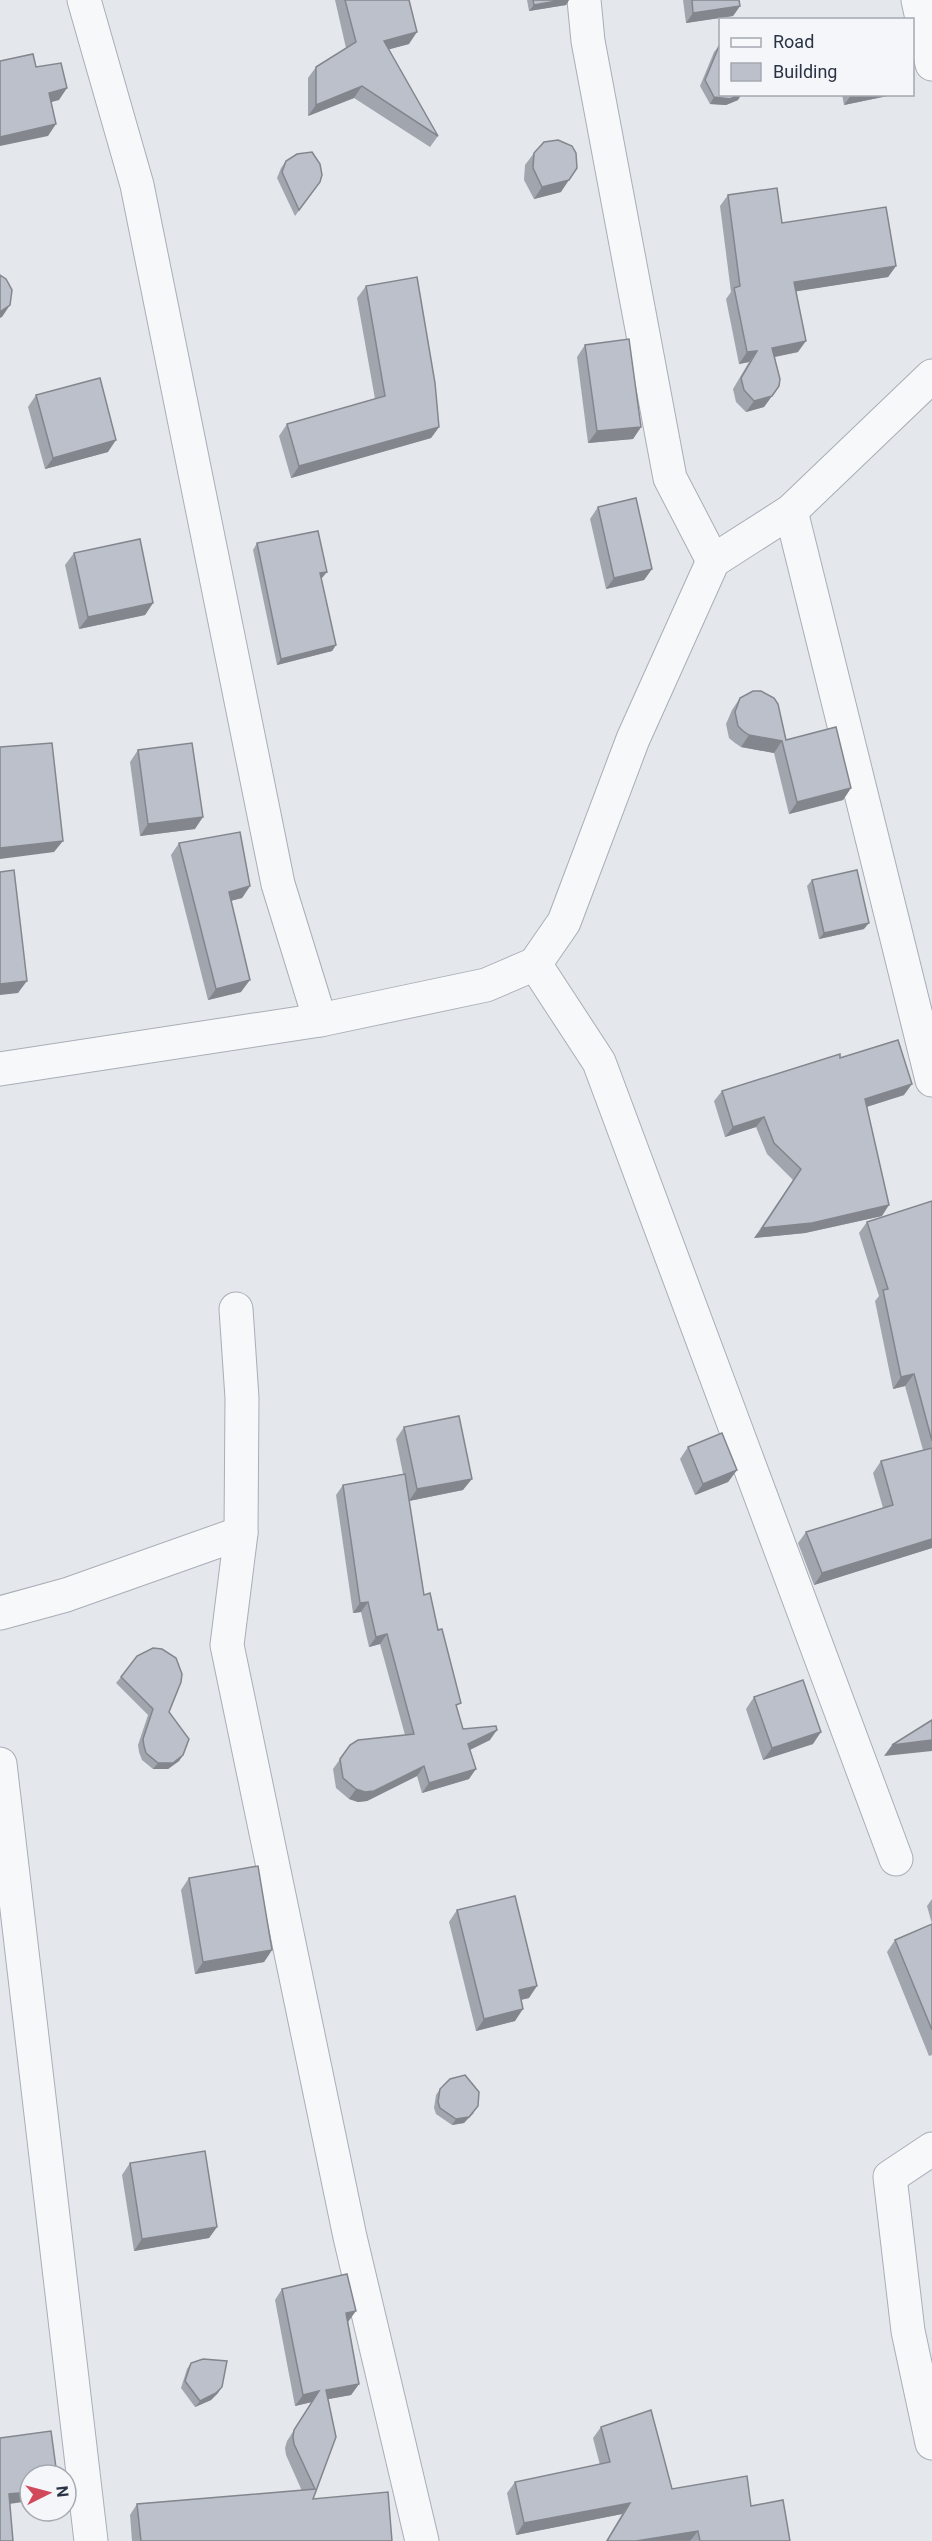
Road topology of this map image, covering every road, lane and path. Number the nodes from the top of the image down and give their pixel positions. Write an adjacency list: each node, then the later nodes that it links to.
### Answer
1 (84, 0): 9 (street)
2 (584, 0): 7 (street)
3 (918, 0): 4 (street)
4 (932, 64)
5 (932, 376): 6 (street)
6 (791, 511): 7 (street); 11 (street)
7 (712, 561): 8 (street)
8 (535, 964): 9 (street); 16 (street)
9 (320, 1020): 10 (street)
10 (0, 1070)
11 (932, 1080)
12 (236, 1309): 13 (street)
13 (241, 1533): 14 (street); 20 (street)
14 (0, 1613)
15 (0, 1764): 19 (street)
16 (896, 1859)
17 (932, 2150): 18 (street)
18 (932, 2443)
19 (92, 2541)
20 (422, 2541)

